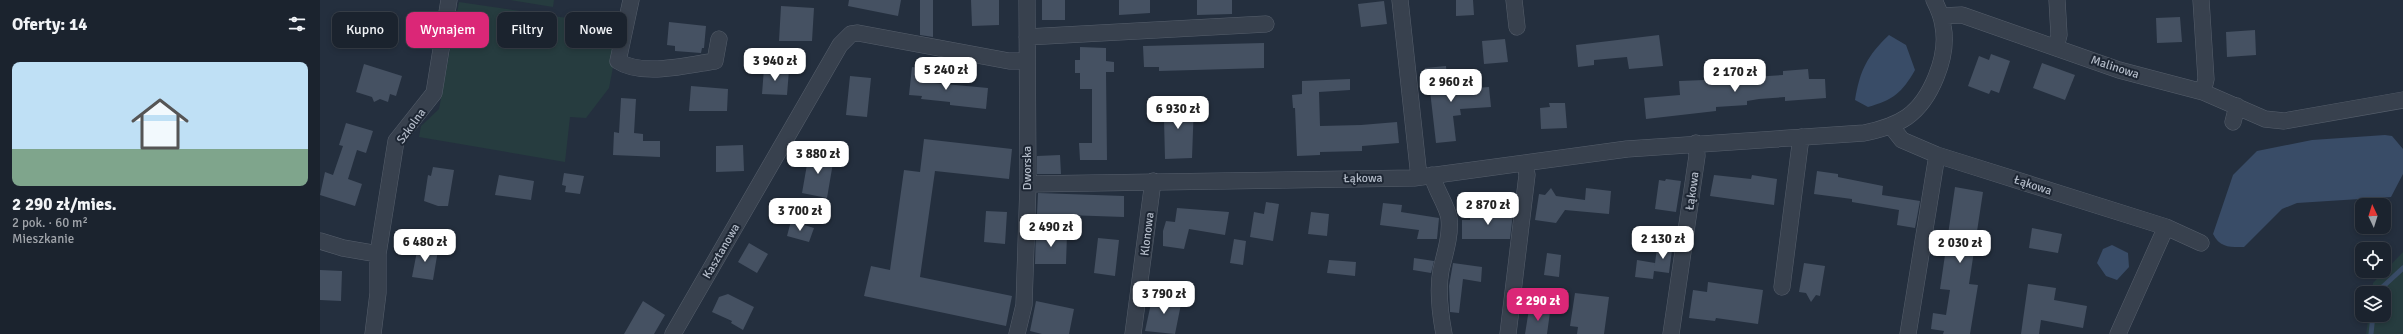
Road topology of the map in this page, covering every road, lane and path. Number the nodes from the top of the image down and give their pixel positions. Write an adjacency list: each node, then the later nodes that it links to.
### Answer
1 (449, 0): 31 (street, Szkolna)
2 (631, 0): 13 (street)
3 (1027, 0): 12 (street, Dworska)
4 (1400, 0): 25 (street)
5 (1514, 0): 11 (street)
6 (1934, 0): 9 (street, Łąkowa)
7 (2057, 0): 14 (street)
8 (2201, 0): 16 (street)
9 (1941, 16): 14 (street, Malinowa); 20 (street, Łąkowa)
10 (1266, 24): 12 (street)
11 (1517, 26)
12 (1027, 37): 15 (street, Dworska)
13 (718, 39)
14 (2056, 47): 16 (street, Malinowa)
15 (1027, 61): 27 (street, Dworska); 34 (street, Kasztanowa)
16 (2203, 92): 18 (street, Malinowa)
17 (2403, 100): 18 (street, Malinowa)
18 (2237, 106): 19 (street)
19 (2233, 122)
20 (1890, 126): 21 (street, Łąkowa); 23 (street, Łąkowa)
21 (1801, 137): 22 (street, Łąkowa); 32 (street)
22 (1696, 143): 24 (street, Łąkowa); 39 (street, Łąkowa)
23 (1937, 154): 28 (street, Łąkowa); 40 (street)
24 (1525, 163): 25 (street, Łąkowa); 38 (street)
25 (1425, 176): 26 (street, Łąkowa); 37 (street)
26 (1153, 181): 27 (street, Łąkowa); 36 (street, Klonowa)
27 (1028, 184): 35 (street, Dworska)
28 (2166, 227): 30 (street, Łąkowa); 41 (street)
29 (320, 241): 31 (street)
30 (2201, 243)
31 (378, 254): 33 (street, Szkolna)
32 (1782, 287)
33 (373, 334)
34 (673, 334)
35 (1017, 334)
36 (1133, 334)
37 (1444, 334)
38 (1508, 334)
39 (1671, 334)
40 (1908, 334)
41 (2118, 334)

